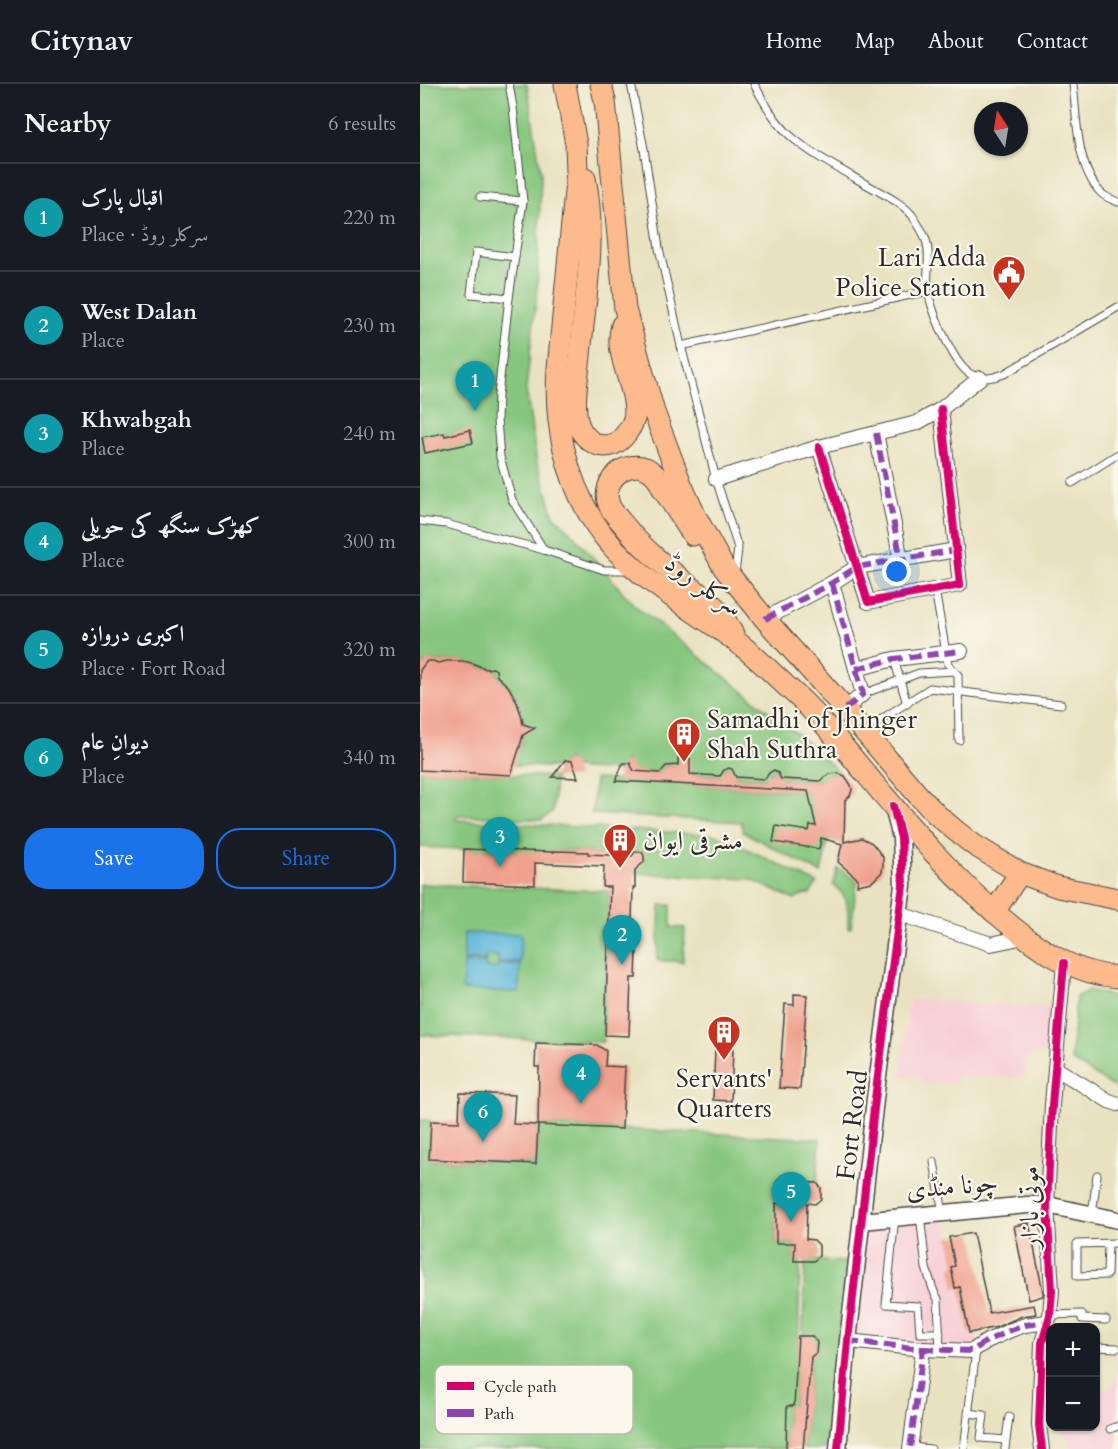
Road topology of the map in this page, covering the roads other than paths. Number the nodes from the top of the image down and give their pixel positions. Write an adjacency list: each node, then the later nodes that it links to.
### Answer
1 (509, 84): 9 (lane)
2 (565, 84): 7 (main road, سرکلر روڈ)
3 (602, 84): 15 (main road, سرکلر روڈ)
4 (632, 84): 16 (lane)
5 (754, 84): 12 (lane)
6 (1073, 84): 10 (lane)
7 (576, 144): 15 (main road); 29 (main road, سرکلر روڈ)
8 (480, 197): 9 (lane)
9 (523, 201): 11 (lane)
10 (1118, 202)
11 (515, 257): 13 (lane); 13 (lane)
12 (928, 291): 16 (lane); 17 (lane)
13 (509, 298): 25 (lane)
14 (1118, 307): 17 (lane)
15 (625, 309): 30 (main road, سرکلر روڈ)
16 (681, 346): 22 (lane)
17 (980, 378): 18 (street)
18 (941, 409): 19 (street); 26 (street)
19 (876, 433): 20 (street); 27 (street)
20 (819, 447): 22 (street); 28 (street)
21 (1118, 454): 23 (lane)
22 (716, 478): 30 (lane)
23 (1072, 483)
24 (420, 521): 25 (lane)
25 (544, 550): 29 (lane)
26 (956, 550): 27 (street); 32 (street)
27 (902, 560): 28 (street)
28 (857, 567): 31 (street); 32 (street)
29 (636, 570): 34 (main road, سرکلر روڈ)
30 (729, 574): 33 (main road, سرکلر روڈ); 34 (main road)
31 (832, 583): 33 (street); 38 (street)
32 (935, 590): 36 (lane)
33 (765, 619): 45 (main road, سرکلر روڈ)
34 (738, 642): 48 (main road, سرکلر روڈ)
35 (961, 651): 36 (street)
36 (946, 653): 37 (street); 39 (lane)
37 (894, 659): 38 (street); 40 (lane)
38 (856, 669): 42 (street)
39 (954, 671): 40 (lane); 41 (lane)
40 (900, 680): 42 (lane); 43 (lane)
41 (958, 690): 43 (lane); 44 (lane); 47 (lane)
42 (863, 694): 45 (street)
43 (907, 704): 46 (lane)
44 (1061, 704)
45 (845, 709): 46 (main road, سرکلر روڈ)
46 (863, 731): 49 (main road, سرکلر روڈ)
47 (959, 740)
48 (893, 806): 51 (main road, سرکلر روڈ); 52 (street, Fort Road)
49 (1020, 873): 50 (main road, سرکلر روڈ); 51 (main road)
50 (1118, 899)
51 (994, 912): 53 (main road, سرکلر روڈ)
52 (900, 914): 53 (street); 66 (street, Fort Road)
53 (1024, 937): 54 (main road, سرکلر روڈ)
54 (1064, 963): 55 (main road, سرکلر روڈ); 56 (street, موتی بازار)
55 (1118, 976)
56 (1055, 1068): 57 (street); 60 (street, موتی بازار)
57 (1118, 1104)
58 (934, 1162): 61 (lane)
59 (1097, 1175): 63 (lane)
60 (1047, 1205): 61 (street, چونا منڈی); 63 (street, چونا منڈی); 69 (street, موتی بازار)
61 (943, 1213): 62 (street, چونا منڈی)
62 (920, 1215): 64 (street, چونا منڈی); 72 (lane)
63 (1092, 1215): 65 (street, چونا منڈی)
64 (895, 1217): 66 (street, چونا منڈی); 72 (lane)
65 (1118, 1220)
66 (862, 1221): 73 (street, Fort Road)
67 (1108, 1244): 67 (lane); 68 (lane)
68 (1118, 1244)
69 (1049, 1319): 70 (lane); 71 (street, موتی بازار); 76 (street)
70 (1106, 1320)
71 (1048, 1323)
72 (939, 1333): 79 (lane)
73 (848, 1341): 78 (street); 86 (street, Fort Road)
74 (1046, 1343): 90 (street, موتی بازار)
75 (1100, 1347): 77 (lane)
76 (976, 1348): 79 (street); 80 (lane)
77 (1117, 1348)
78 (923, 1349): 79 (street); 85 (street)
79 (940, 1350)
80 (968, 1413): 84 (lane); 88 (lane)
81 (1009, 1417): 84 (lane)
82 (1118, 1426): 83 (lane)
83 (1110, 1429)
84 (1006, 1440): 89 (lane)
85 (911, 1448): 87 (lane)
86 (838, 1449)
87 (931, 1449)
88 (964, 1449)
89 (1005, 1449)
90 (1042, 1449)

